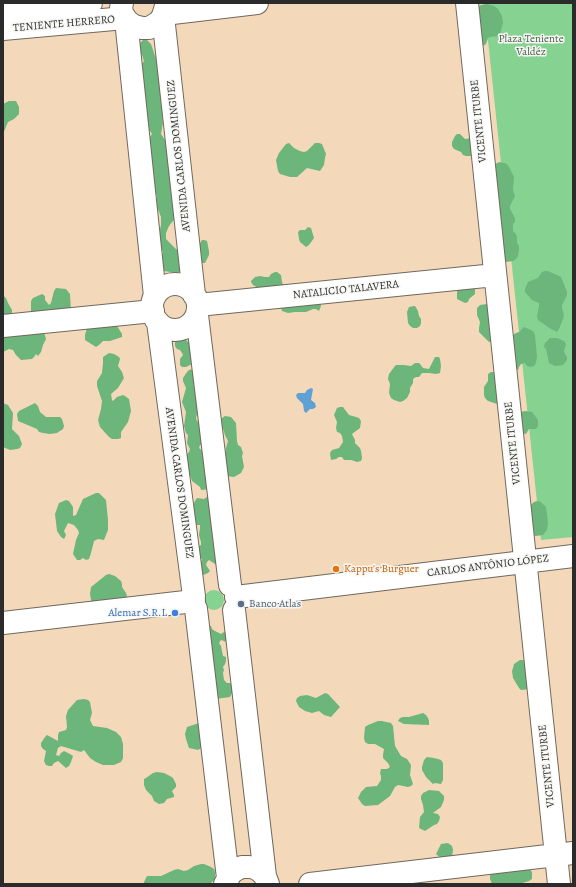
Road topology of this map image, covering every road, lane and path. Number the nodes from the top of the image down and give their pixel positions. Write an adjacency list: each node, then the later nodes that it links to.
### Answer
1 (91, 3): 5 (street, TENIENTE HERRERO)
2 (257, 3): 4 (street)
3 (466, 3): 8 (street, VICENTE ITURBE)
4 (164, 11): 6 (street); 9 (street, AVENIDA CARLOS DOMINGUEZ)
5 (3, 14)
6 (124, 14): 7 (street, TENIENTE HERRERO); 10 (street, AVENIDA CARLOS DOMINGUEZ)
7 (3, 29)
8 (495, 275): 9 (street, NATALICIO TALAVERA); 13 (street, VICENTE ITURBE)
9 (196, 305): 10 (street); 10 (street); 14 (street, AVENIDA CARLOS DOMINGUEZ)
10 (155, 310): 11 (street); 15 (street, AVENIDA CARLOS DOMINGUEZ)
11 (3, 326)
12 (573, 556): 13 (street, CARLOS ANTÔNIO LÓPEZ)
13 (525, 561): 14 (street, CARLOS ANTÔNIO LÓPEZ); 17 (street, VICENTE ITURBE)
14 (233, 597): 15 (street); 15 (street); 18 (street, AVENIDA CARLOS DOMINGUEZ)
15 (195, 602): 16 (street); 19 (street, AVENIDA CARLOS DOMINGUEZ)
16 (3, 623)
17 (564, 854): 20 (street); 21 (street, VICENTE ITURBE)
18 (266, 880): 19 (street)
19 (226, 881)
20 (310, 884)
21 (559, 884)

